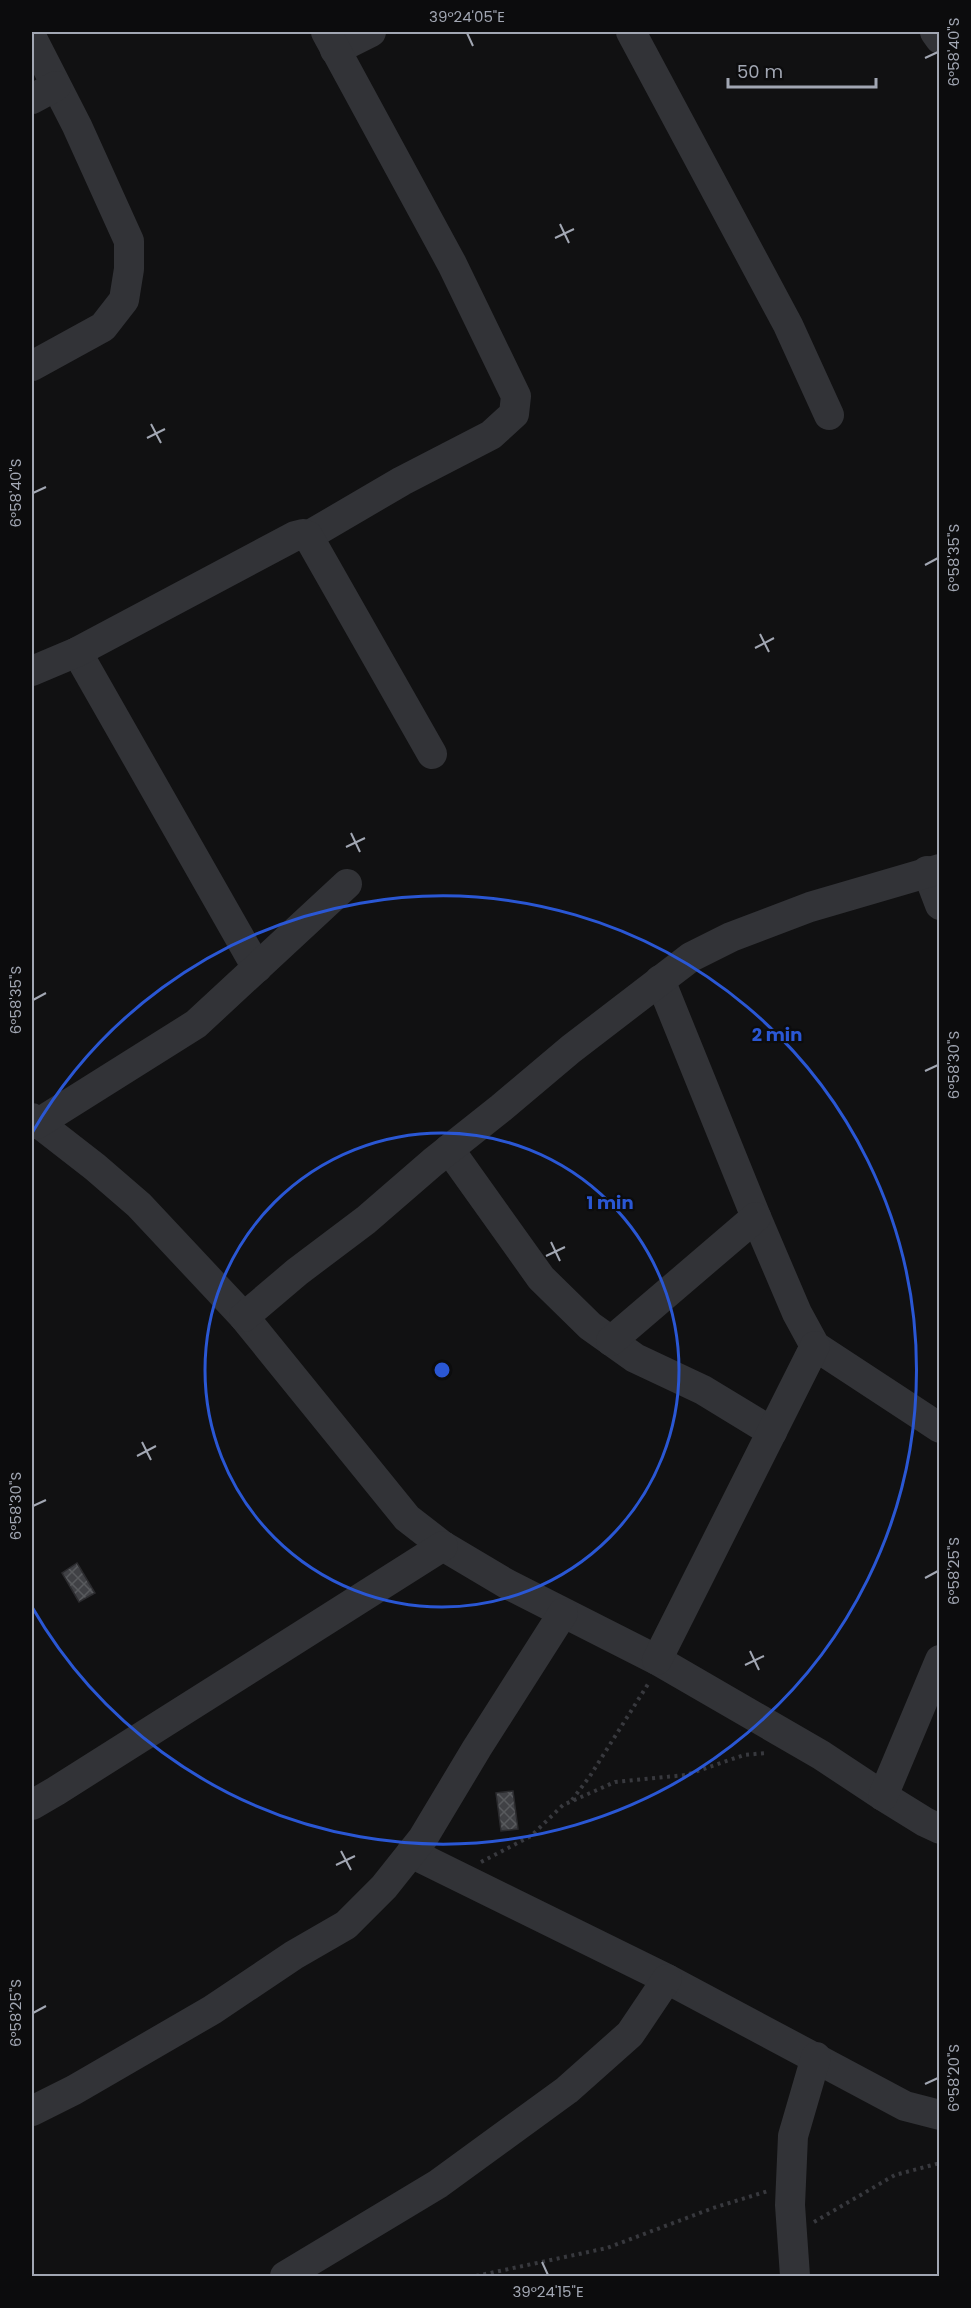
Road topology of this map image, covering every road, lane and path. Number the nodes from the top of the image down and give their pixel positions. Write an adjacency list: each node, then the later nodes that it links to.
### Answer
1 (371, 32): 6 (street)
2 (631, 32): 9 (street)
3 (935, 32): 5 (street)
4 (32, 38): 7 (street)
5 (939, 39)
6 (331, 41): 10 (street)
7 (44, 92): 8 (street)
8 (32, 366)
9 (830, 416)
10 (308, 536): 11 (street); 13 (street)
11 (77, 652): 12 (street); 17 (street)
12 (32, 671)
13 (432, 754)
14 (933, 870): 16 (street); 18 (street)
15 (347, 884): 17 (street)
16 (939, 906)
17 (257, 968): 19 (street)
18 (660, 980): 20 (street); 21 (street)
19 (34, 1121): 22 (street)
20 (449, 1149): 22 (street); 23 (street)
21 (756, 1217): 23 (street); 24 (street)
22 (244, 1317): 27 (street)
23 (610, 1341): 26 (street)
24 (815, 1346): 25 (street); 26 (street)
25 (939, 1428)
26 (772, 1432): 30 (street)
27 (443, 1546): 28 (street); 34 (street)
28 (563, 1613): 30 (street); 36 (street)
29 (939, 1660): 32 (street)
30 (659, 1661): 32 (street); 33 (path)
31 (774, 1754): 33 (path)
32 (883, 1796): 35 (street)
33 (571, 1801): 37 (path)
34 (32, 1805)
35 (939, 1829)
36 (411, 1853): 37 (street); 40 (street)
37 (455, 1875): 38 (street)
38 (667, 1979): 39 (street); 46 (street)
39 (816, 2057): 41 (street); 43 (street)
40 (32, 2111)
41 (939, 2115)
42 (939, 2163): 44 (path)
43 (791, 2185): 44 (street); 47 (path)
44 (792, 2234): 45 (street)
45 (789, 2273)
46 (295, 2274)
47 (476, 2277)

